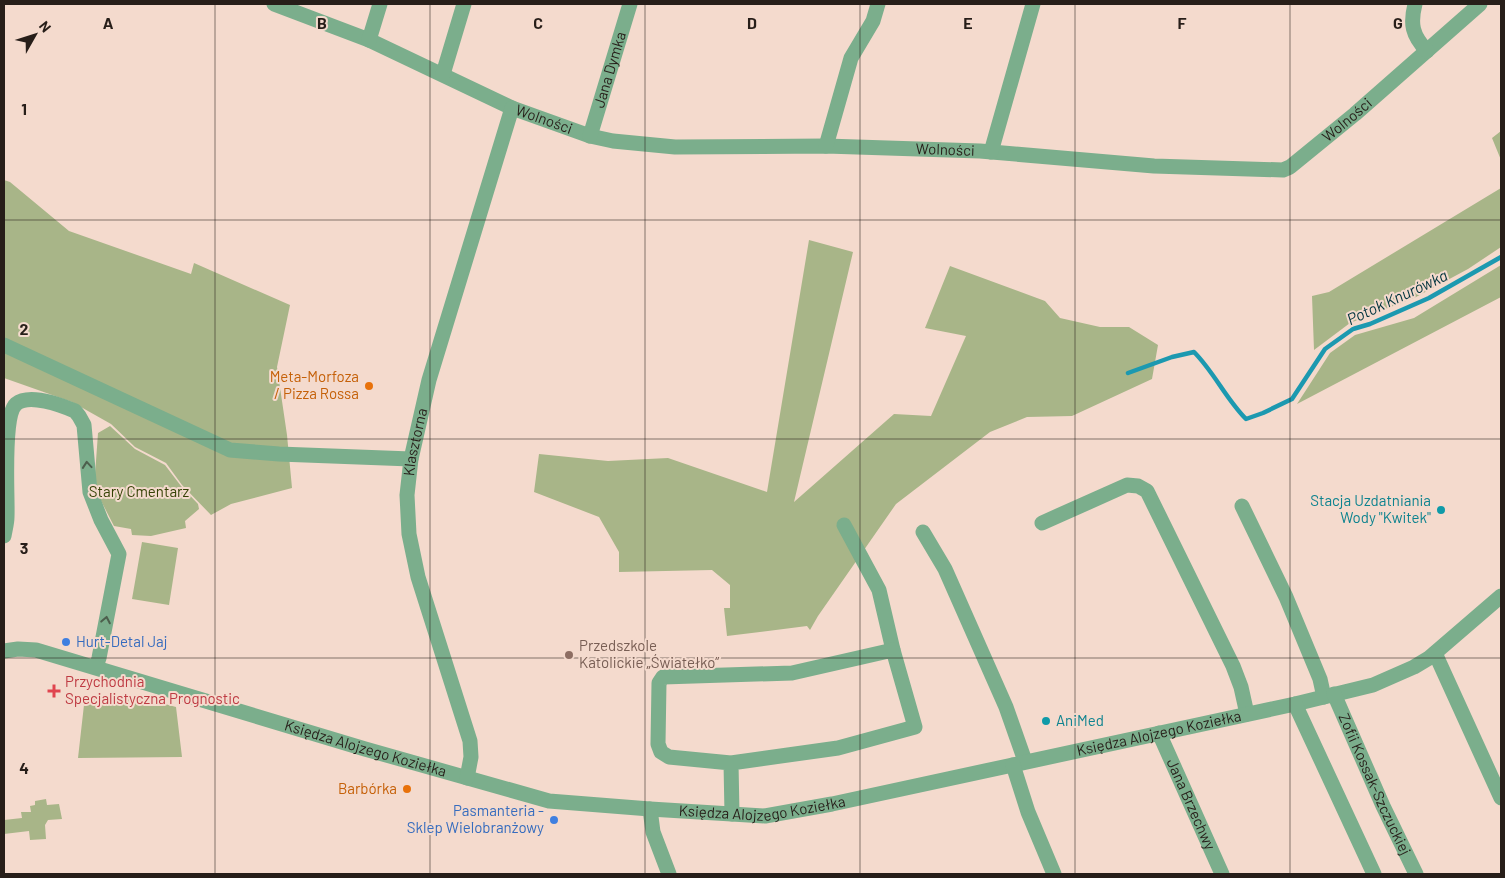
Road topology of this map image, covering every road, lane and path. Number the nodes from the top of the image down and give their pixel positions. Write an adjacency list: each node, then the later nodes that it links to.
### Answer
1 (274, 4): 9 (street, Wolności)
2 (380, 4): 9 (street)
3 (464, 4): 11 (street)
4 (630, 4): 13 (street, Jana Dymka)
5 (878, 4): 14 (street)
6 (1033, 4): 15 (street)
7 (1415, 4): 10 (street)
8 (1480, 4): 10 (street, Wolności)
9 (369, 40): 11 (street, Wolności)
10 (1427, 51): 15 (street, Wolności)
11 (443, 74): 12 (street, Wolności)
12 (512, 108): 13 (street, Wolności); 17 (street, Klasztorna)
13 (590, 136): 14 (street, Wolności)
14 (826, 146): 15 (street, Wolności)
15 (991, 152)
16 (4, 345): 17 (street)
17 (411, 460): 34 (street, Klasztorna)
18 (1242, 506): 28 (street, Zofii Kossak-Szczuckiej)
19 (1042, 523): 30 (street)
20 (844, 526): 24 (street)
21 (922, 532): 33 (street)
22 (4, 536): 27 (street, one-way to 22)
23 (1501, 596): 26 (street, Księdza Alojzego Koziełka)
24 (893, 650): 32 (street); 32 (street)
25 (4, 651): 27 (street, Księdza Alojzego Koziełka)
26 (1435, 653): 28 (street, Księdza Alojzego Koziełka); 35 (street)
27 (96, 667): 34 (street, Księdza Alojzego Koziełka)
28 (1329, 696): 29 (street, Księdza Alojzego Koziełka); 42 (street, Zofii Kossak-Szczuckiej)
29 (1295, 704): 30 (street, Księdza Alojzego Koziełka); 41 (street)
30 (1247, 714): 31 (street, Księdza Alojzego Koziełka)
31 (1158, 733): 33 (street, Księdza Alojzego Koziełka); 40 (street, Jana Brzechwy)
32 (731, 763): 37 (street)
33 (1019, 763): 37 (street, Księdza Alojzego Koziełka); 39 (street)
34 (467, 778): 36 (street, Księdza Alojzego Koziełka)
35 (1501, 798)
36 (650, 810): 37 (street, Księdza Alojzego Koziełka); 38 (street)
37 (732, 814)
38 (669, 874)
39 (1054, 874)
40 (1222, 874)
41 (1374, 874)
42 (1416, 874)

